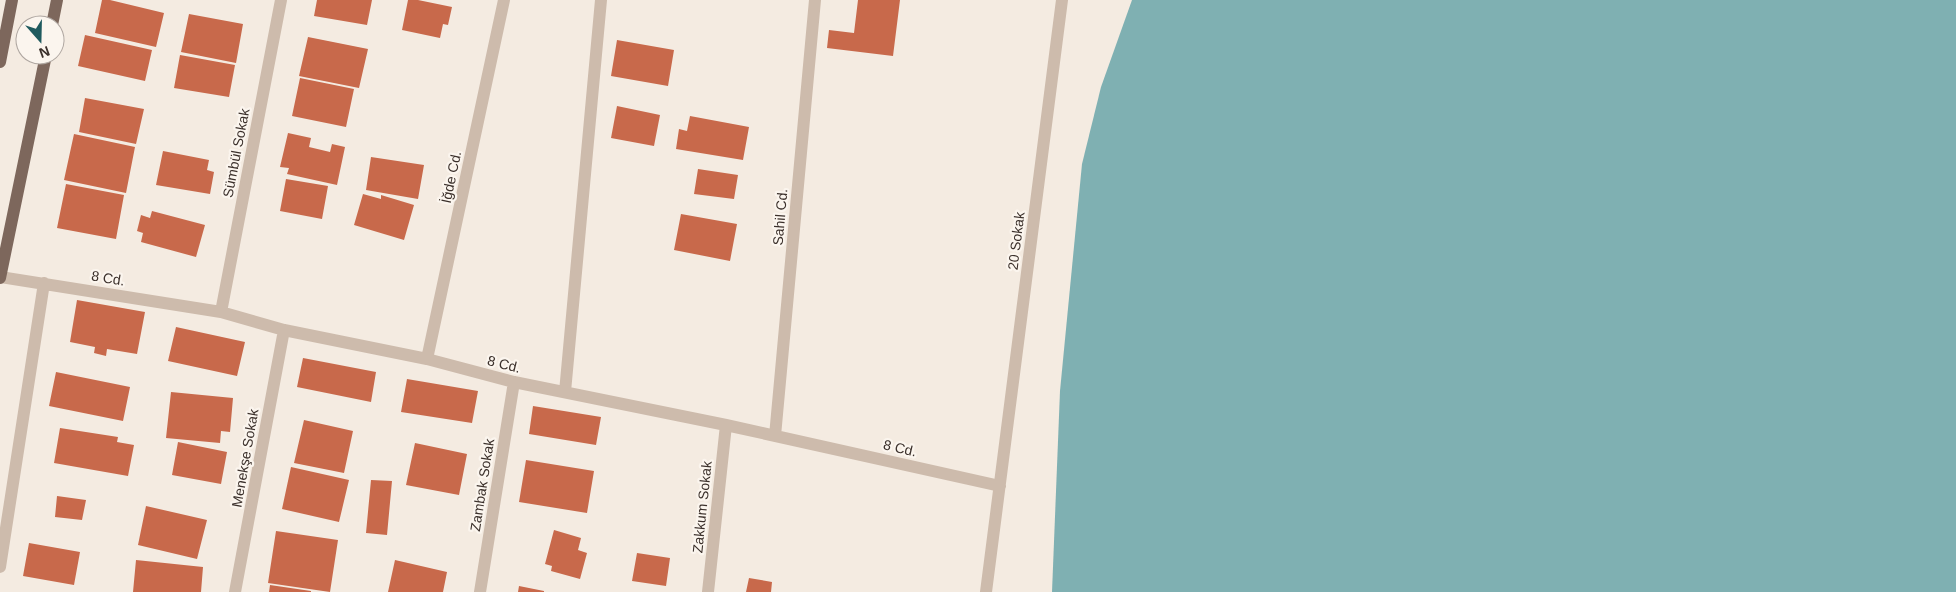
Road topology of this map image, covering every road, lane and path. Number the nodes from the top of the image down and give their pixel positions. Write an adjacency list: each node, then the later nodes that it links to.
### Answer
1 (12, 0): 9 (main road)
2 (58, 0): 8 (main road)
3 (281, 0): 13 (street, Sümbül Sokak)
4 (504, 0): 15 (street, İğde Cd.)
5 (601, 0): 17 (street)
6 (815, 0): 19 (street, Sahil Cd.)
7 (1062, 0): 20 (street, 20 Sokak)
8 (54, 15)
9 (0, 62)
10 (44, 65): 11 (main road)
11 (0, 277): 12 (street, 8 Cd.)
12 (44, 283): 13 (street, 8 Cd.); 21 (street)
13 (221, 312): 14 (street, 8 Cd.)
14 (284, 330): 15 (street, 8 Cd.); 22 (street, Menekşe Sokak)
15 (427, 359): 16 (street, 8 Cd.)
16 (514, 382): 17 (street, 8 Cd.); 23 (street, Zambak Sokak)
17 (565, 392): 18 (street, 8 Cd.)
18 (726, 425): 19 (street, 8 Cd.); 24 (street, Zakkum Sokak)
19 (775, 436): 20 (street, 8 Cd.)
20 (1000, 486): 25 (street)
21 (0, 567)
22 (235, 592)
23 (480, 592)
24 (708, 592)
25 (986, 592)

